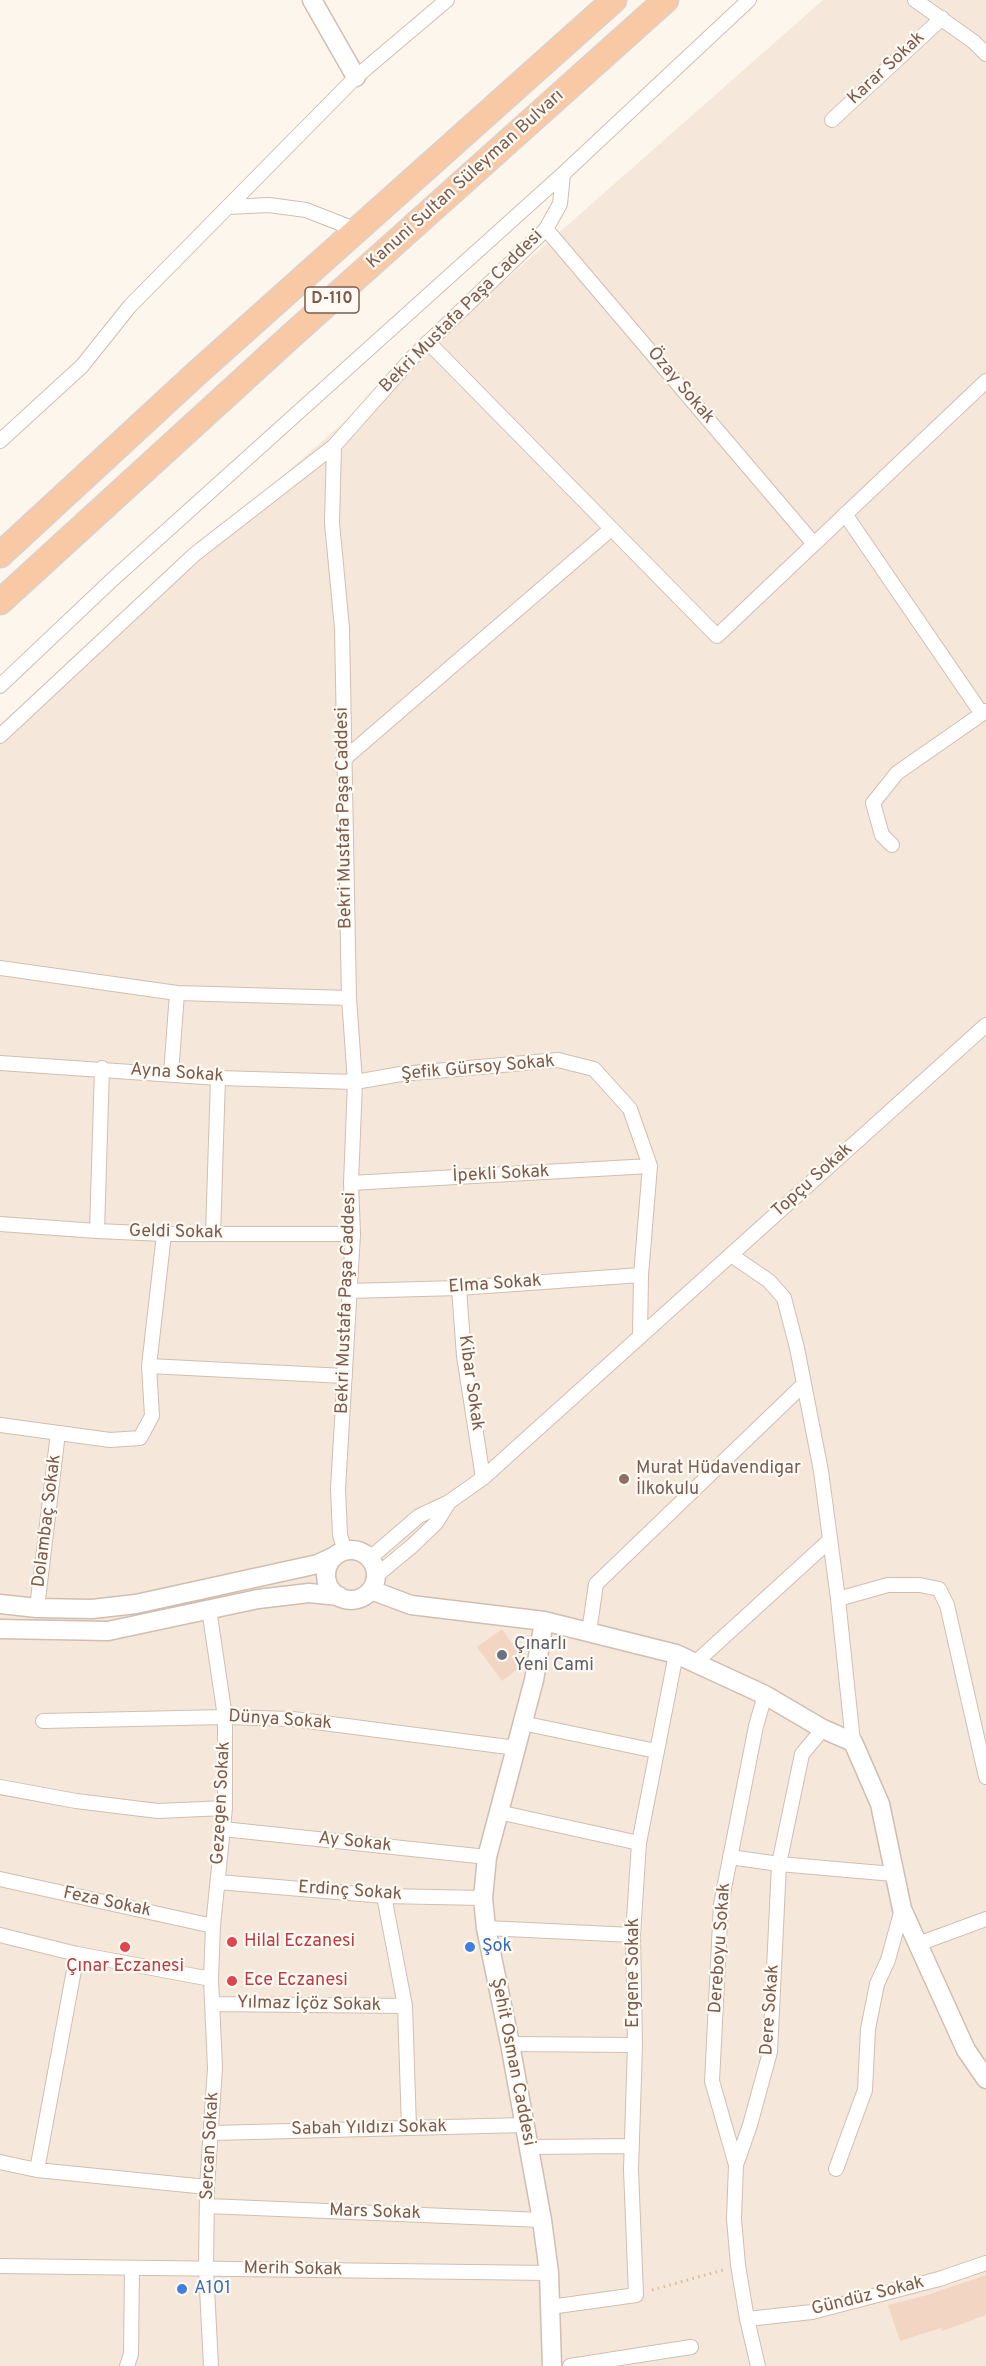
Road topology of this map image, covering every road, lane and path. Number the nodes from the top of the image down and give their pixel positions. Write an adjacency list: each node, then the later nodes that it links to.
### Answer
1 (312, 0): 9 (street)
2 (447, 0): 9 (street)
3 (614, 0): 14 (highway, Kanuni Sultan Süleyman Bulvarı / D-110)
4 (666, 0): 23 (highway, Kanuni Sultan Süleyman Bulvarı / D-110)
5 (749, 0): 11 (street)
6 (915, 0): 7 (street)
7 (942, 18): 8 (street); 10 (street, Karar Sokak)
8 (986, 54)
9 (356, 77): 12 (street)
10 (832, 120)
11 (563, 174): 13 (street, Bekri Mustafa Paşa Caddesi); 24 (street)
12 (228, 207): 14 (street); 17 (street)
13 (546, 229): 15 (street, Bekri Mustafa Paşa Caddesi); 21 (street, Özay Sokak)
14 (357, 230): 22 (highway, Kanuni Sultan Süleyman Bulvarı / D-110)
15 (428, 342): 18 (street, Bekri Mustafa Paşa Caddesi); 20 (street)
16 (986, 381): 19 (street)
17 (0, 441)
18 (334, 446): 26 (street); 27 (street, Bekri Mustafa Paşa Caddesi)
19 (845, 514): 21 (street); 25 (street)
20 (611, 529): 21 (street); 27 (street)
21 (814, 544)
22 (0, 555)
23 (0, 602)
24 (0, 686)
25 (984, 712): 28 (street)
26 (0, 736)
27 (344, 760): 31 (street, Bekri Mustafa Paşa Caddesi)
28 (892, 845)
29 (0, 968): 30 (street)
30 (177, 993): 31 (street); 35 (street)
31 (349, 998): 37 (street, Bekri Mustafa Paşa Caddesi)
32 (986, 1025): 45 (street, Topçu Sokak)
33 (0, 1063): 34 (street, Ayna Sokak)
34 (102, 1068): 35 (street, Ayna Sokak); 41 (street)
35 (171, 1074): 36 (street, Ayna Sokak)
36 (218, 1078): 37 (street, Ayna Sokak); 43 (street)
37 (355, 1082): 38 (street, Şefik Gürsoy Sokak); 39 (street, Bekri Mustafa Paşa Caddesi)
38 (650, 1166): 39 (street, İpekli Sokak); 46 (street)
39 (351, 1183): 44 (street, Bekri Mustafa Paşa Caddesi)
40 (0, 1224): 41 (street, Geldi Sokak)
41 (97, 1231): 42 (street, Geldi Sokak)
42 (164, 1234): 43 (street, Geldi Sokak); 50 (street)
43 (213, 1234): 44 (street, Geldi Sokak)
44 (352, 1234): 48 (street, Bekri Mustafa Paşa Caddesi)
45 (731, 1254): 49 (street, Topçu Sokak); 52 (street)
46 (641, 1275): 47 (street, Elma Sokak); 49 (street)
47 (459, 1288): 48 (street, Elma Sokak); 55 (street, Kibar Sokak)
48 (348, 1291): 51 (street, Bekri Mustafa Paşa Caddesi)
49 (640, 1337): 55 (street, Topçu Sokak)
50 (149, 1366): 51 (street); 54 (street)
51 (345, 1376): 58 (street, Bekri Mustafa Paşa Caddesi)
52 (804, 1384): 57 (street); 68 (street)
53 (0, 1425): 54 (street)
54 (58, 1433): 64 (street, Dolambaç Sokak)
55 (483, 1478): 56 (street, Topçu Sokak)
56 (449, 1502): 59 (street, Topçu Sokak); 60 (street, Topçu Sokak)
57 (830, 1540): 62 (street); 70 (street)
58 (340, 1553): 59 (street); 61 (street); 64 (street)
59 (370, 1558): 60 (street)
60 (374, 1583): 61 (street); 66 (street)
61 (339, 1596): 65 (street)
62 (838, 1599): 76 (street); 79 (street)
63 (0, 1604): 64 (street)
64 (37, 1608)
65 (209, 1609): 67 (street); 72 (street, Gezegen Sokak)
66 (544, 1621): 68 (street); 74 (street, Şehit Osman Caddesi)
67 (0, 1629)
68 (589, 1632): 69 (street)
69 (676, 1654): 70 (street); 78 (street, Ergene Sokak)
70 (694, 1663): 71 (street)
71 (765, 1695): 75 (street); 86 (street, Dereboyu Sokak)
72 (225, 1717): 73 (street, Dünya Sokak); 77 (street, Dünya Sokak); 81 (street, Gezegen Sokak)
73 (43, 1721)
74 (522, 1723): 77 (street, Şehit Osman Caddesi); 78 (street)
75 (823, 1729): 76 (street); 87 (street, Dere Sokak)
76 (853, 1742): 88 (street)
77 (516, 1748): 82 (street, Şehit Osman Caddesi)
78 (656, 1750): 84 (street, Ergene Sokak)
79 (986, 1777)
80 (0, 1787): 81 (street)
81 (225, 1808): 83 (street, Gezegen Sokak)
82 (498, 1812): 84 (street); 85 (street, Şehit Osman Caddesi)
83 (223, 1829): 85 (street, Ay Sokak); 90 (street, Gezegen Sokak)
84 (639, 1843): 98 (street, Ergene Sokak)
85 (487, 1857): 92 (street, Şehit Osman Caddesi)
86 (730, 1857): 87 (street); 113 (street, Dereboyu Sokak)
87 (779, 1864): 88 (street); 113 (street, Dere Sokak)
88 (893, 1874): 93 (street)
89 (0, 1879): 95 (street, Feza Sokak)
90 (218, 1882): 91 (street, Erdinç Sokak); 95 (street, Gezegen Sokak)
91 (384, 1896): 92 (street, Erdinç Sokak); 103 (street)
92 (483, 1898): 96 (street, Şehit Osman Caddesi)
93 (902, 1909): 99 (street); 114 (street)
94 (986, 1919): 99 (street)
95 (213, 1926): 101 (street, Sercan Sokak)
96 (486, 1928): 98 (street); 104 (street, Şehit Osman Caddesi)
97 (0, 1935): 100 (street)
98 (633, 1935): 105 (street, Ergene Sokak)
99 (918, 1944): 106 (street)
100 (78, 1954): 101 (street); 115 (street)
101 (212, 1979): 102 (street, Sercan Sokak)
102 (213, 2004): 103 (street, Yılmaz İçöz Sokak); 109 (street, Sercan Sokak)
103 (405, 2006): 108 (street)
104 (510, 2044): 105 (street); 107 (street, Şehit Osman Caddesi)
105 (635, 2045): 110 (street, Ergene Sokak)
106 (985, 2077)
107 (525, 2125): 108 (street, Sabah Yıldızı Sokak); 111 (street, Şehit Osman Caddesi)
108 (409, 2128): 109 (street, Sabah Yıldızı Sokak)
109 (213, 2133): 116 (street, Sercan Sokak)
110 (631, 2146): 111 (street); 125 (street, Ergene Sokak)
111 (529, 2147): 118 (street, Şehit Osman Caddesi)
112 (0, 2162): 115 (street)
113 (736, 2165): 120 (street, Dere Sokak)
114 (836, 2169)
115 (37, 2170): 116 (street)
116 (207, 2187): 117 (street, Sercan Sokak)
117 (207, 2206): 118 (street, Mars Sokak); 123 (street, Sercan Sokak)
118 (542, 2220): 124 (street, Şehit Osman Caddesi)
119 (986, 2263): 127 (street, Gündüz Sokak)
120 (738, 2265): 125 (path); 127 (street, Dere Sokak)
121 (0, 2266): 122 (street, Merih Sokak)
122 (132, 2268): 123 (street, Merih Sokak); 129 (street)
123 (207, 2269): 124 (street, Merih Sokak); 130 (street, Sercan Sokak)
124 (549, 2273): 126 (street, Şehit Osman Caddesi)
125 (636, 2295): 126 (street)
126 (550, 2307): 131 (street, Şehit Osman Caddesi)
127 (747, 2319): 133 (street, Dere Sokak)
128 (691, 2347): 132 (street)
129 (127, 2366)
130 (211, 2366)
131 (552, 2366)
132 (570, 2366)
133 (758, 2366)

